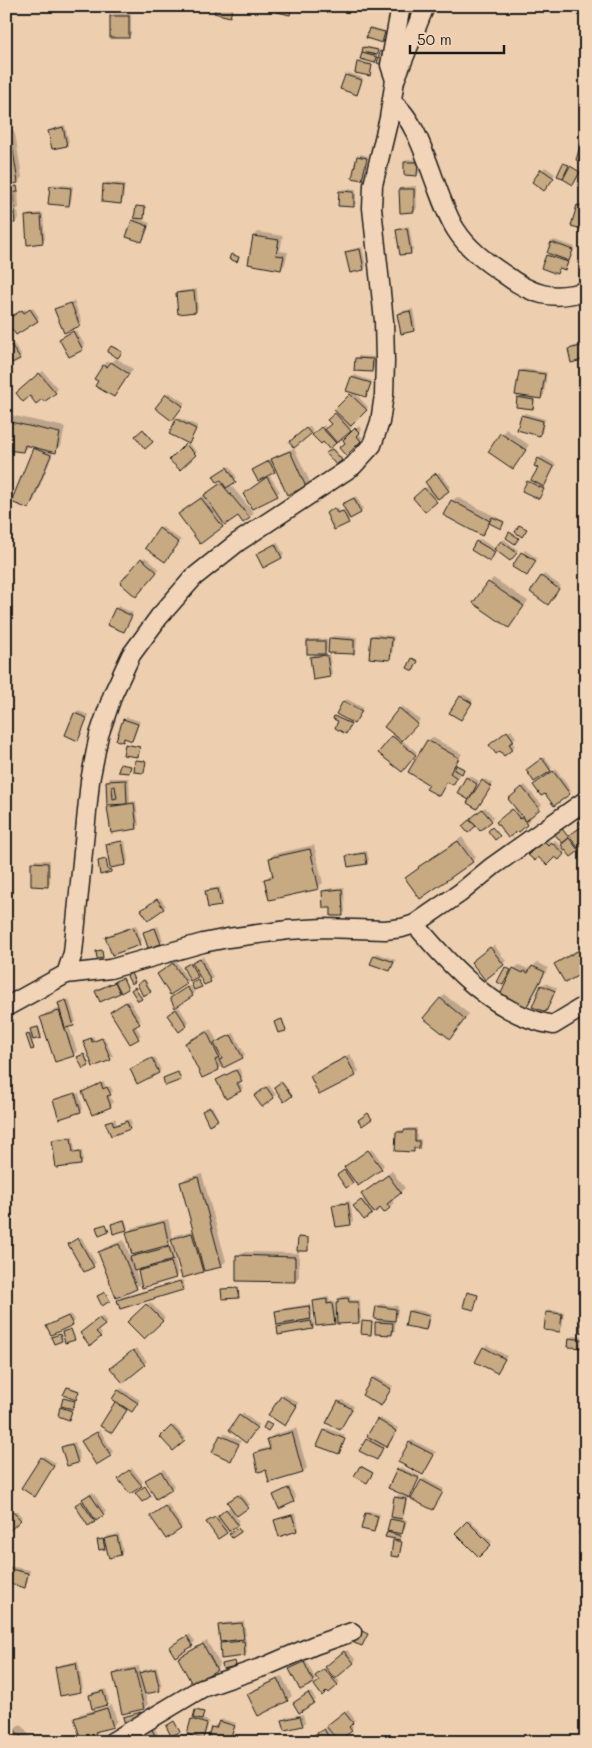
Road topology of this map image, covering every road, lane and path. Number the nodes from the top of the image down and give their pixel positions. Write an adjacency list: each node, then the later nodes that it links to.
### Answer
1 (401, 6): 3 (street)
2 (425, 6): 3 (street)
3 (395, 80): 4 (street)
4 (390, 110): 5 (street); 8 (street)
5 (586, 291)
6 (586, 800): 7 (street)
7 (415, 924): 8 (street); 9 (street)
8 (66, 974): 10 (street)
9 (586, 1005)
10 (6, 1008)
11 (352, 1632): 12 (street)
12 (112, 1742)

